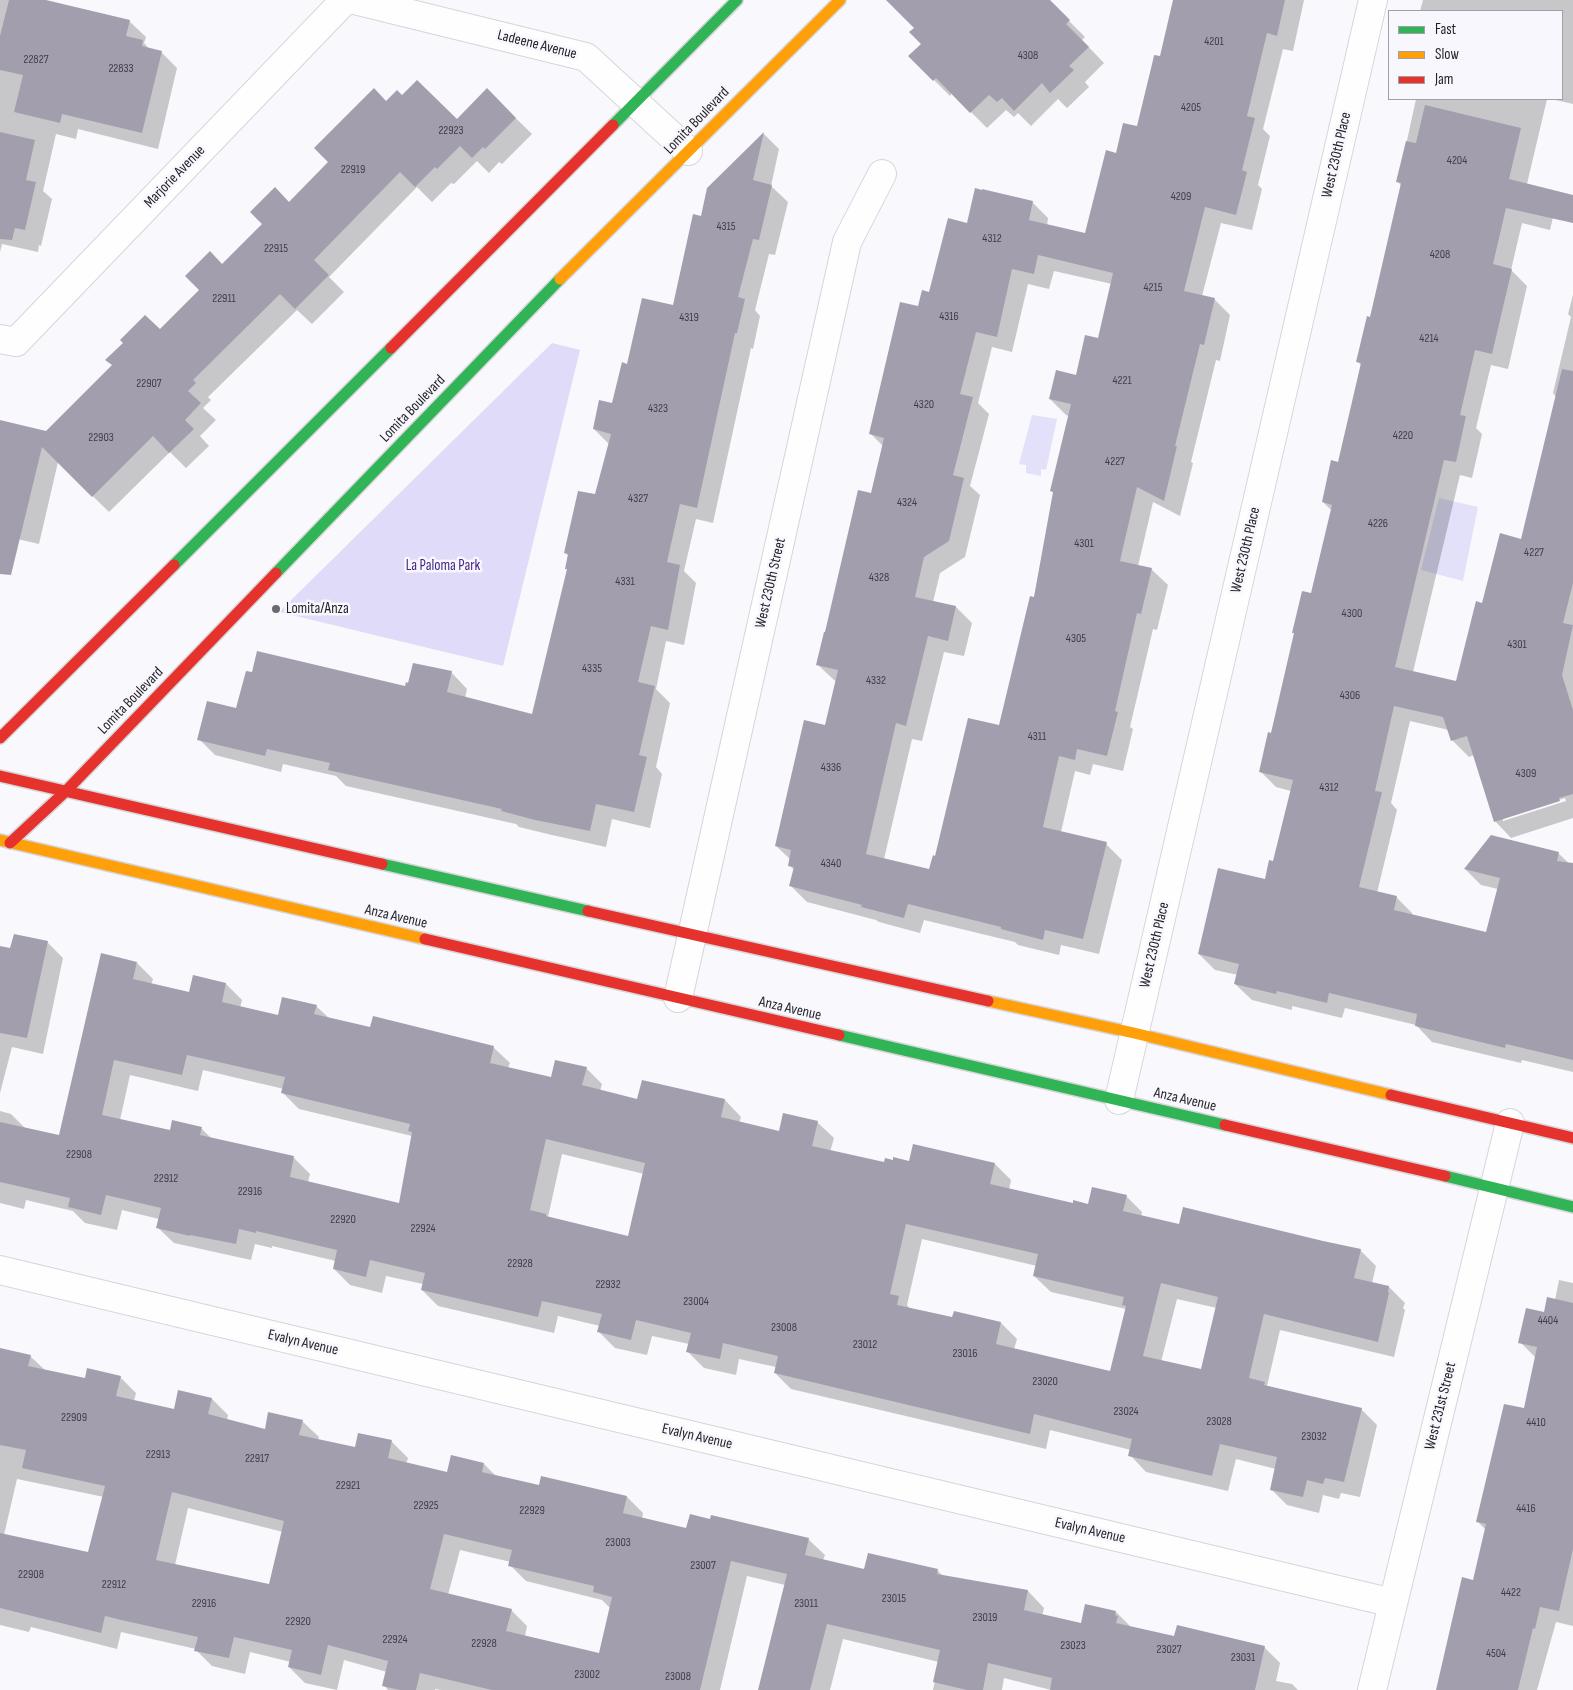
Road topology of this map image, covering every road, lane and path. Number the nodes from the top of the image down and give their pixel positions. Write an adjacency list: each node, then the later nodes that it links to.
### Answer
1 (346, 0): 9 (street, Marjorie Avenue)
2 (354, 0): 6 (street, Ladeene Avenue)
3 (737, 0): 6 (main road)
4 (840, 0): 7 (main road, Lomita Boulevard)
5 (1373, 0): 16 (street, West 230th Place)
6 (635, 102): 7 (street, Ladeene Avenue); 10 (main road)
7 (688, 152): 12 (main road, Lomita Boulevard)
8 (882, 174): 14 (street, West 230th Street)
9 (0, 338)
10 (0, 738)
11 (0, 776): 12 (main road)
12 (66, 790): 13 (main road, Lomita Boulevard); 14 (main road)
13 (5, 842): 15 (main road, Anza Avenue)
14 (693, 935): 15 (street, West 230th Street); 16 (main road)
15 (678, 998): 17 (main road, Anza Avenue)
16 (1134, 1033): 17 (street, West 230th Place); 18 (main road)
17 (1119, 1100): 20 (main road, Anza Avenue)
18 (1510, 1123): 19 (main road); 20 (street, West 231st Street)
19 (1573, 1138)
20 (1494, 1187): 21 (main road, Anza Avenue); 23 (street, West 231st Street)
21 (1573, 1207)
22 (0, 1270): 23 (street, Evalyn Avenue)
23 (1393, 1603): 24 (street, West 231st Street)
24 (1372, 1690)

